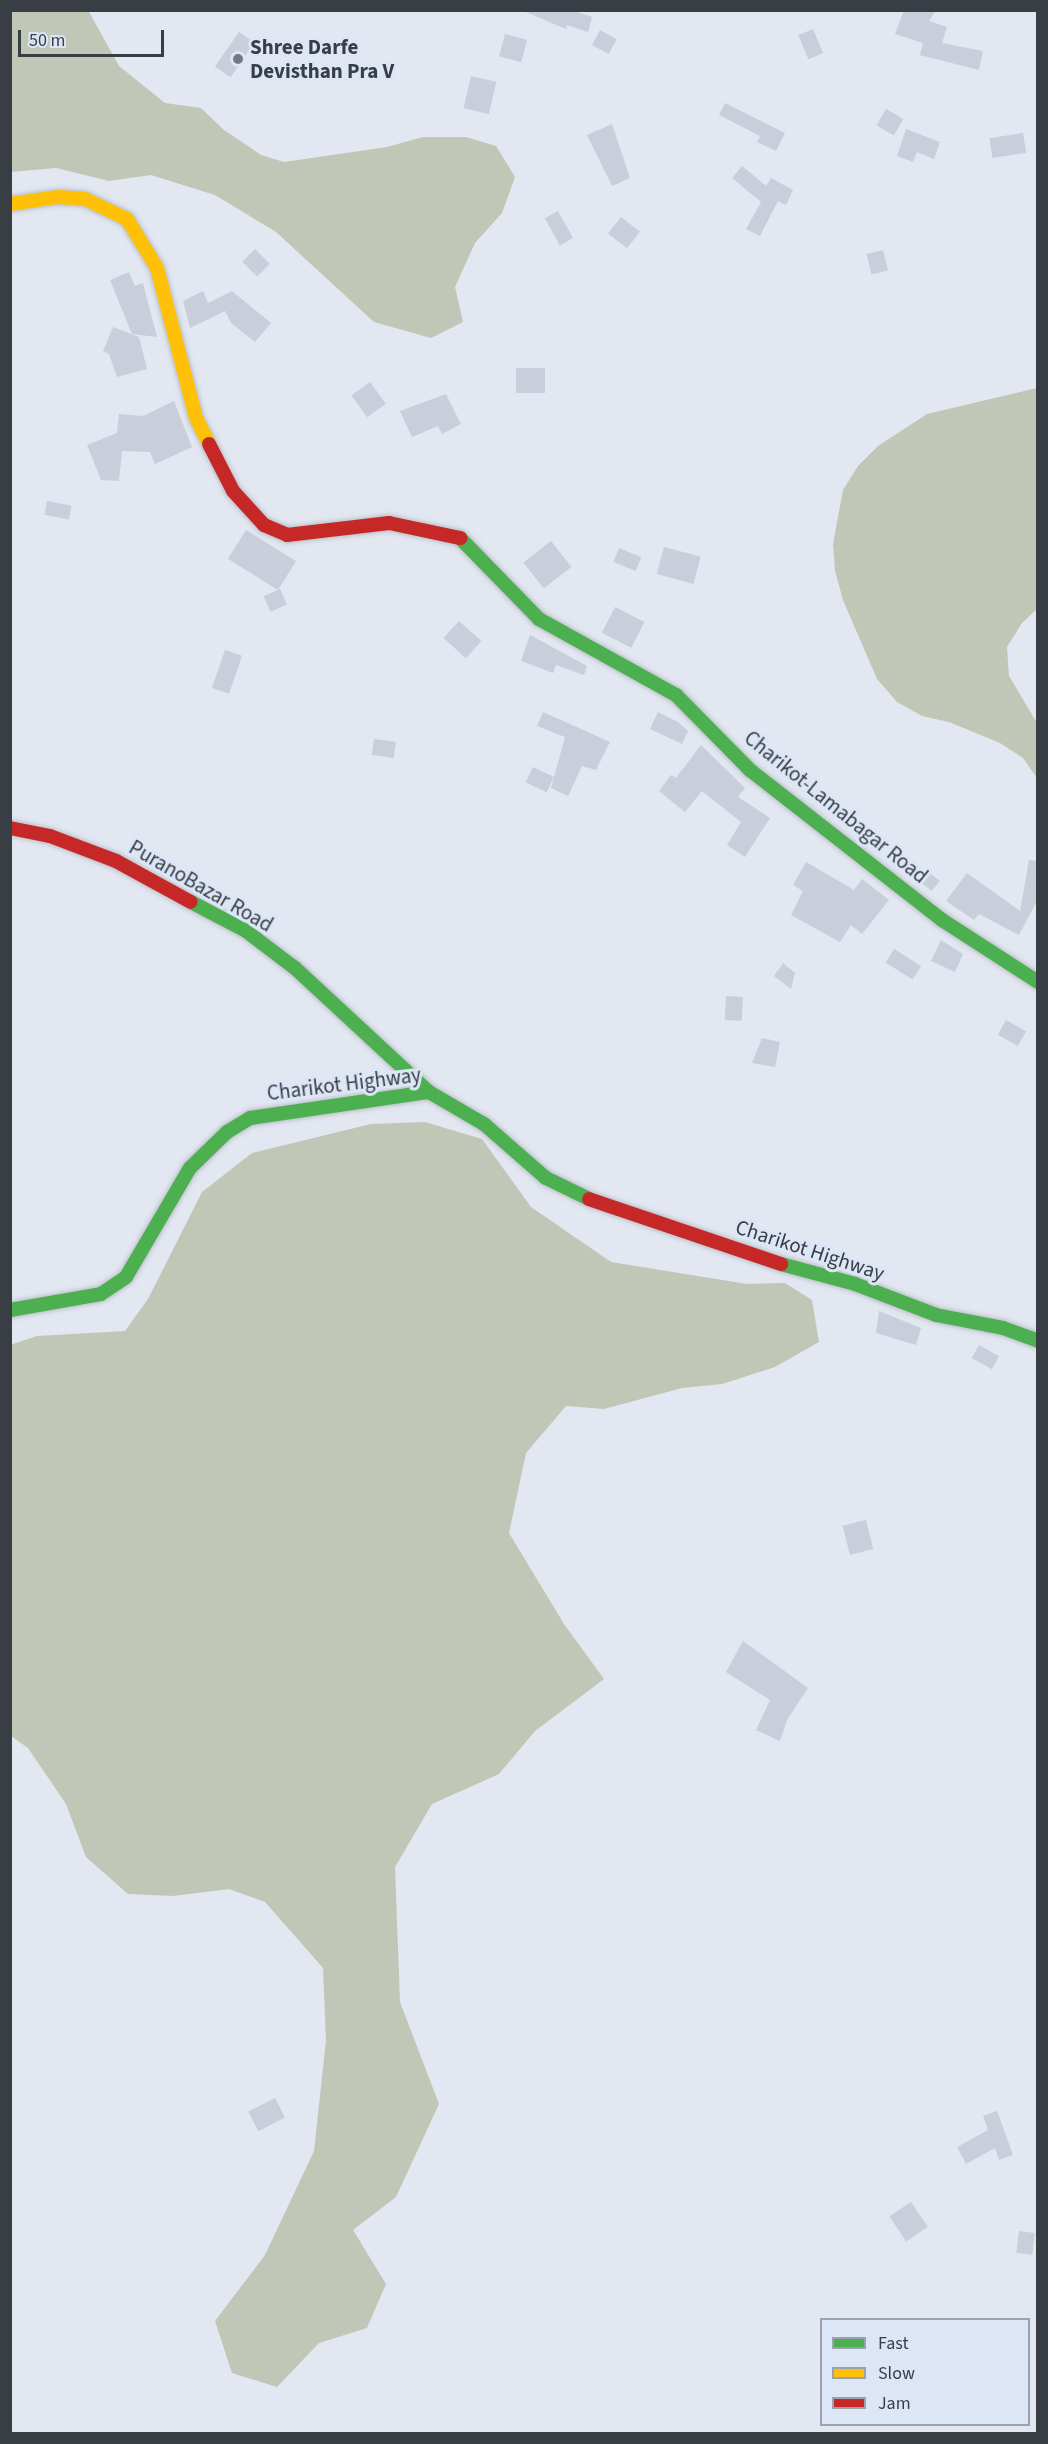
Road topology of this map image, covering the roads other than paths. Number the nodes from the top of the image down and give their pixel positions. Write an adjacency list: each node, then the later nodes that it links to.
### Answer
1 (10, 204): 3 (main road, Charikot-Lamabagar Road)
2 (10, 828): 4 (main road, PuranoBazar Road)
3 (1038, 982)
4 (429, 1092): 5 (main road, Charikot Highway); 6 (main road, Charikot Highway)
5 (10, 1310)
6 (1038, 1341)

